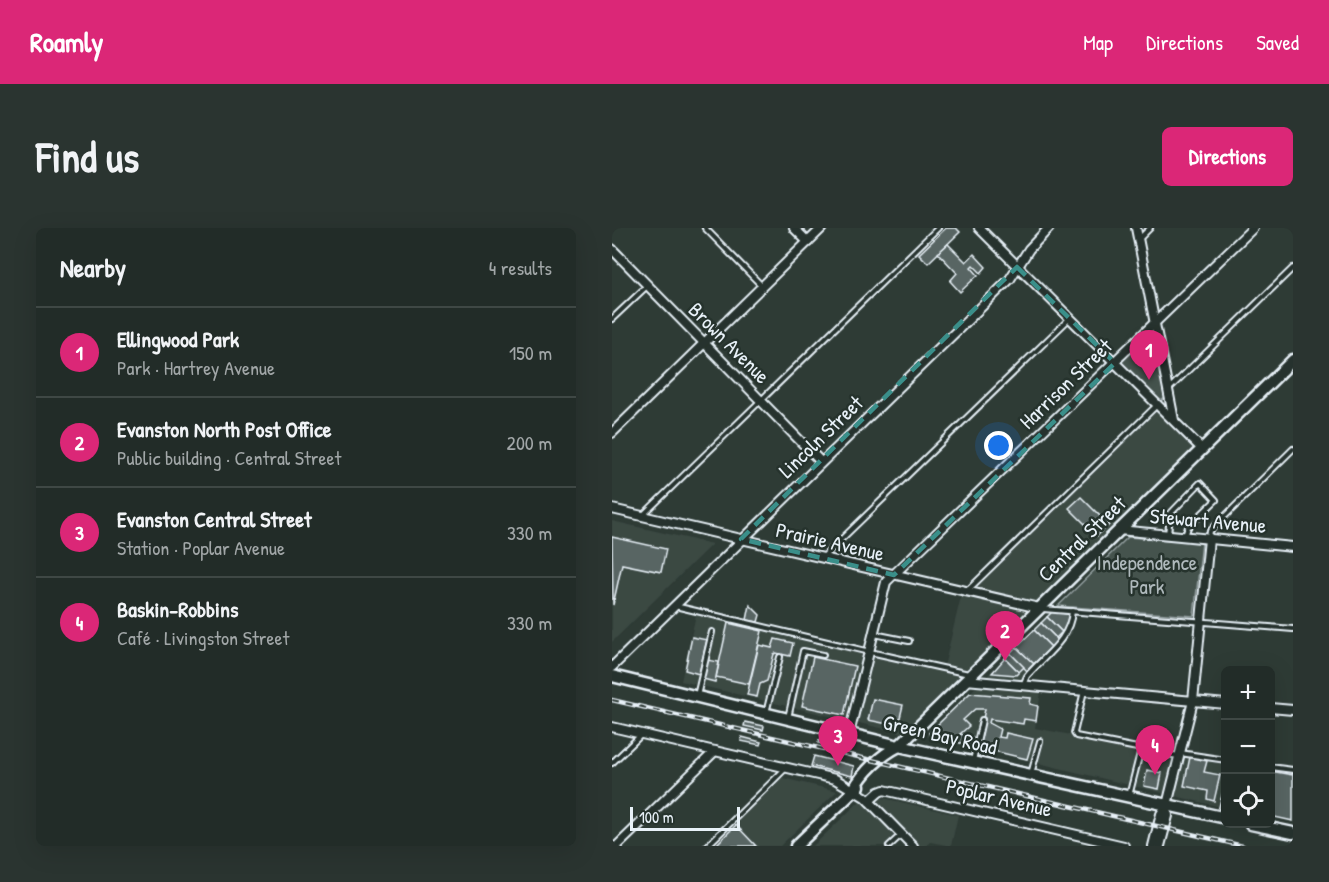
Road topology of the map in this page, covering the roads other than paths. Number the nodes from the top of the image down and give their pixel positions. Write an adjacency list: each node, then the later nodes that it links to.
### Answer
1 (705, 228): 16 (lane)
2 (794, 228): 11 (street)
3 (822, 228): 11 (street)
4 (938, 228): 24 (lane)
5 (979, 228): 13 (street)
6 (1049, 228): 13 (street, Lincoln Street)
7 (1136, 228): 10 (street)
8 (1150, 228): 10 (lane)
9 (1253, 228): 19 (street, Harrison Street)
10 (1138, 240): 19 (street)
11 (808, 242): 16 (street)
12 (612, 249): 15 (street, Brown Avenue)
13 (1017, 267): 17 (street); 30 (street, Lincoln Street)
14 (1293, 268): 23 (lane)
15 (647, 285): 18 (lane); 20 (street, Brown Avenue)
16 (762, 286): 20 (street)
17 (1070, 318): 22 (street); 39 (lane)
18 (612, 319)
19 (1154, 325): 22 (street, Harrison Street); 23 (street)
20 (704, 343): 24 (street, Brown Avenue); 27 (street)
21 (1293, 360): 28 (main road, Central Street)
22 (1115, 363): 25 (street); 40 (street, Harrison Street)
23 (1168, 390): 26 (street)
24 (761, 401): 30 (street, Brown Avenue); 32 (lane)
25 (1158, 405): 26 (street); 41 (lane)
26 (1174, 421): 28 (street)
27 (612, 434)
28 (1202, 449): 33 (main road, Central Street)
29 (1293, 449): 37 (lane)
30 (821, 462): 36 (street, Lincoln Street)
31 (612, 509): 32 (street, Prairie Avenue)
32 (642, 517): 36 (street, Prairie Avenue)
33 (1119, 530): 34 (street, Stewart Avenue); 43 (main road, Central Street)
34 (1168, 536): 35 (street, Stewart Avenue); 35 (lane)
35 (1185, 537): 37 (street, Stewart Avenue)
36 (741, 539): 39 (street, Prairie Avenue); 42 (street, Lincoln Street)
37 (1209, 539): 38 (street, Stewart Avenue); 45 (street)
38 (1292, 546)
39 (822, 558): 40 (street, Prairie Avenue)
40 (894, 575): 41 (street, Prairie Avenue); 48 (street, Harrison Street)
41 (966, 592): 43 (street, Prairie Avenue)
42 (674, 606): 50 (lane); 53 (street, Lincoln Street)
43 (1039, 608): 44 (lane); 55 (main road, Central Street)
44 (1072, 611): 45 (lane); 56 (lane)
45 (1201, 621): 46 (lane); 59 (street)
46 (1293, 629)
47 (712, 632): 58 (lane)
48 (874, 634): 49 (lane); 50 (street, Harrison Street)
49 (909, 641)
50 (870, 652): 55 (lane); 68 (street, Harrison Street)
51 (823, 655): 64 (lane)
52 (780, 657): 63 (lane)
53 (612, 667)
54 (612, 676): 58 (main road, Green Bay Road)
55 (969, 677): 56 (street); 70 (main road, Central Street)
56 (1023, 685): 57 (street)
57 (1084, 691): 59 (street); 71 (lane)
58 (697, 697): 63 (main road, Green Bay Road)
59 (1193, 701): 60 (street); 73 (street)
60 (1221, 704)
61 (1275, 708): 62 (street)
62 (1293, 710)
63 (766, 713): 64 (main road, Green Bay Road)
64 (788, 719): 68 (main road, Green Bay Road)
65 (982, 720): 75 (lane)
66 (612, 727): 67 (street)
67 (641, 734): 72 (street); 76 (lane)
68 (849, 734): 70 (main road, Green Bay Road)
69 (1040, 741): 80 (lane)
70 (899, 746): 75 (main road, Green Bay Road); 81 (main road, Central Street)
71 (1141, 749): 73 (lane); 82 (lane)
72 (714, 751): 78 (street); 89 (street)
73 (1180, 754): 74 (lane); 84 (street)
74 (1221, 759)
75 (973, 762): 80 (main road, Green Bay Road)
76 (612, 763)
77 (1275, 768): 79 (lane)
78 (785, 769): 81 (street); 90 (lane)
79 (1293, 770)
80 (1031, 775): 82 (main road, Green Bay Road)
81 (854, 789): 83 (street); 91 (main road, Central Street)
82 (1129, 796): 84 (main road, Green Bay Road)
83 (869, 801): 88 (street); 94 (street, Poplar Avenue)
84 (1167, 805): 85 (main road, Green Bay Road); 95 (street); 96 (street)
85 (1221, 817)
86 (1270, 828): 87 (main road)
87 (1293, 833)
88 (901, 834): 92 (lane); 93 (street)
89 (617, 846)
90 (706, 846)
91 (796, 846)
92 (889, 846)
93 (913, 846)
94 (1124, 846)
95 (1153, 846)
96 (1160, 846)

